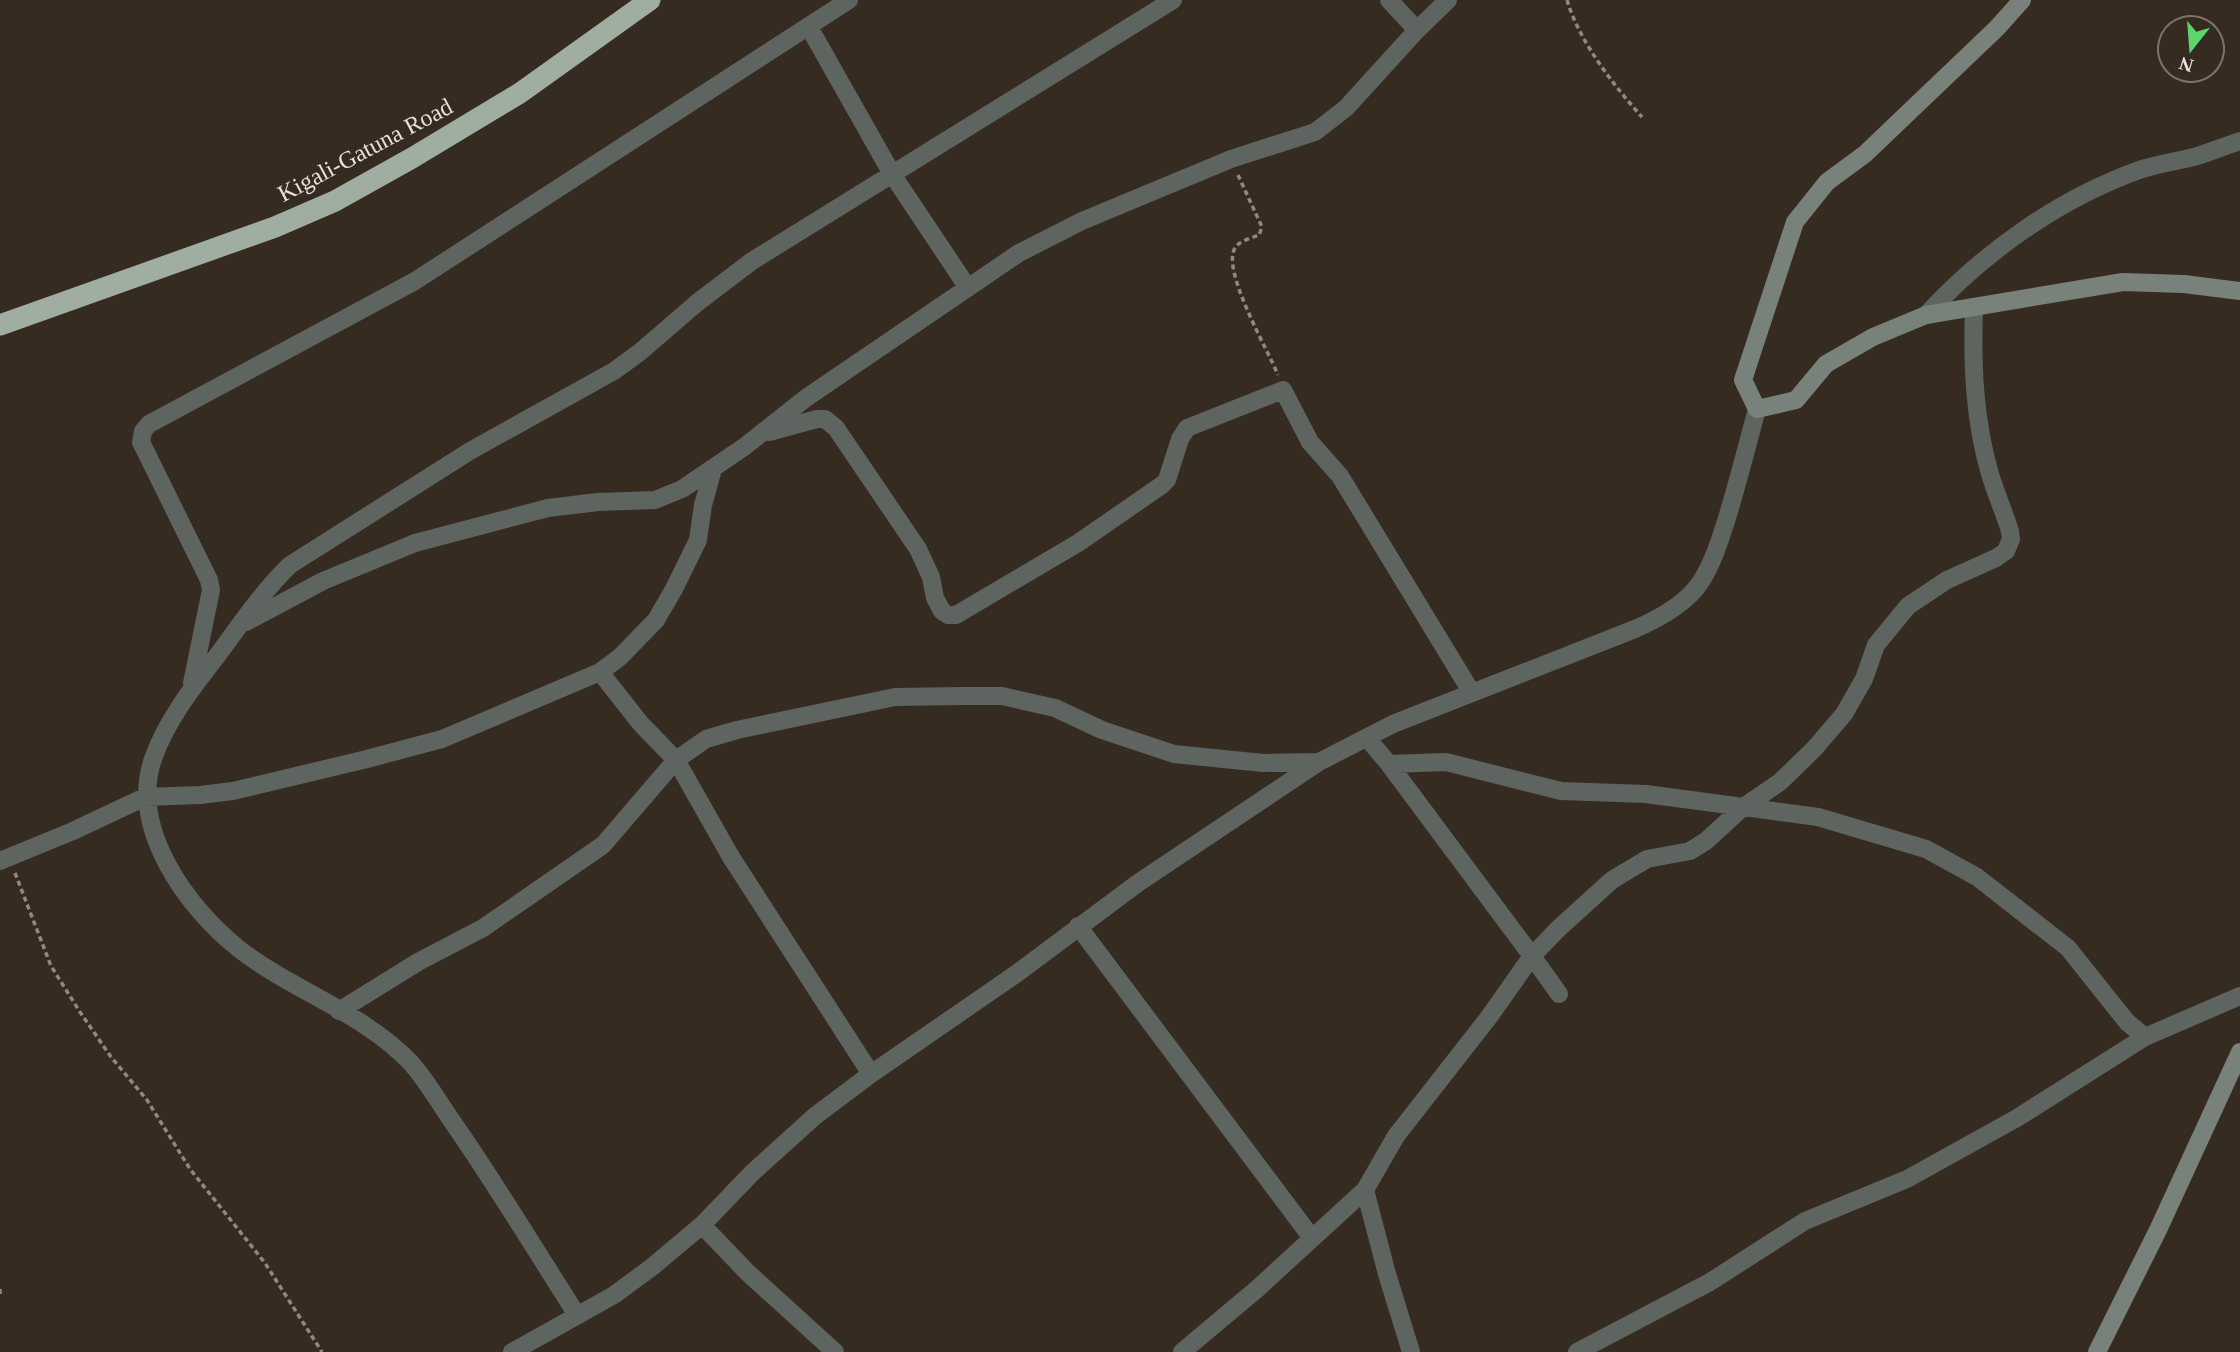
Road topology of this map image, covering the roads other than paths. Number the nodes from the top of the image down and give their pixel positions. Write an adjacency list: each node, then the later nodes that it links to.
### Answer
1 (650, 0): 15 (highway, Kigali-Gatuna Road)
2 (849, 0): 7 (street)
3 (1173, 0): 10 (street)
4 (1389, 0): 8 (street)
5 (1448, 0): 8 (street)
6 (2022, 0): 16 (street)
7 (808, 27): 10 (street); 21 (street)
8 (1417, 30): 11 (street)
9 (2240, 141): 14 (street)
10 (892, 174): 11 (street); 19 (street)
11 (968, 288): 17 (street)
12 (2240, 291): 13 (street)
13 (1974, 307): 14 (street); 28 (street)
14 (1926, 315): 16 (street)
15 (0, 325)
16 (1757, 409): 22 (street)
17 (759, 435): 18 (street); 22 (street)
18 (713, 469): 19 (street); 20 (street)
19 (240, 625): 21 (street)
20 (600, 672): 24 (street); 27 (street)
21 (190, 692): 27 (street)
22 (1472, 693): 23 (street)
23 (1367, 738): 25 (street); 26 (street)
24 (676, 760): 25 (street); 34 (street); 37 (street)
25 (1319, 762): 30 (street)
26 (1389, 764): 28 (street); 31 (street)
27 (145, 797): 29 (street); 34 (street)
28 (1742, 808): 31 (street); 35 (street)
29 (4, 859)
30 (1078, 926): 37 (street); 40 (street)
31 (1532, 956): 32 (street); 38 (street)
32 (1559, 995)
33 (2240, 996): 35 (street)
34 (339, 1011): 41 (street)
35 (2145, 1037): 46 (street)
36 (2240, 1052): 47 (street)
37 (871, 1074): 39 (street)
38 (1365, 1190): 40 (street); 45 (street)
39 (702, 1225): 41 (street); 43 (street)
40 (1312, 1238): 44 (street)
41 (577, 1315): 42 (street)
42 (512, 1352)
43 (835, 1352)
44 (1182, 1352)
45 (1411, 1352)
46 (1577, 1352)
47 (2097, 1352)

